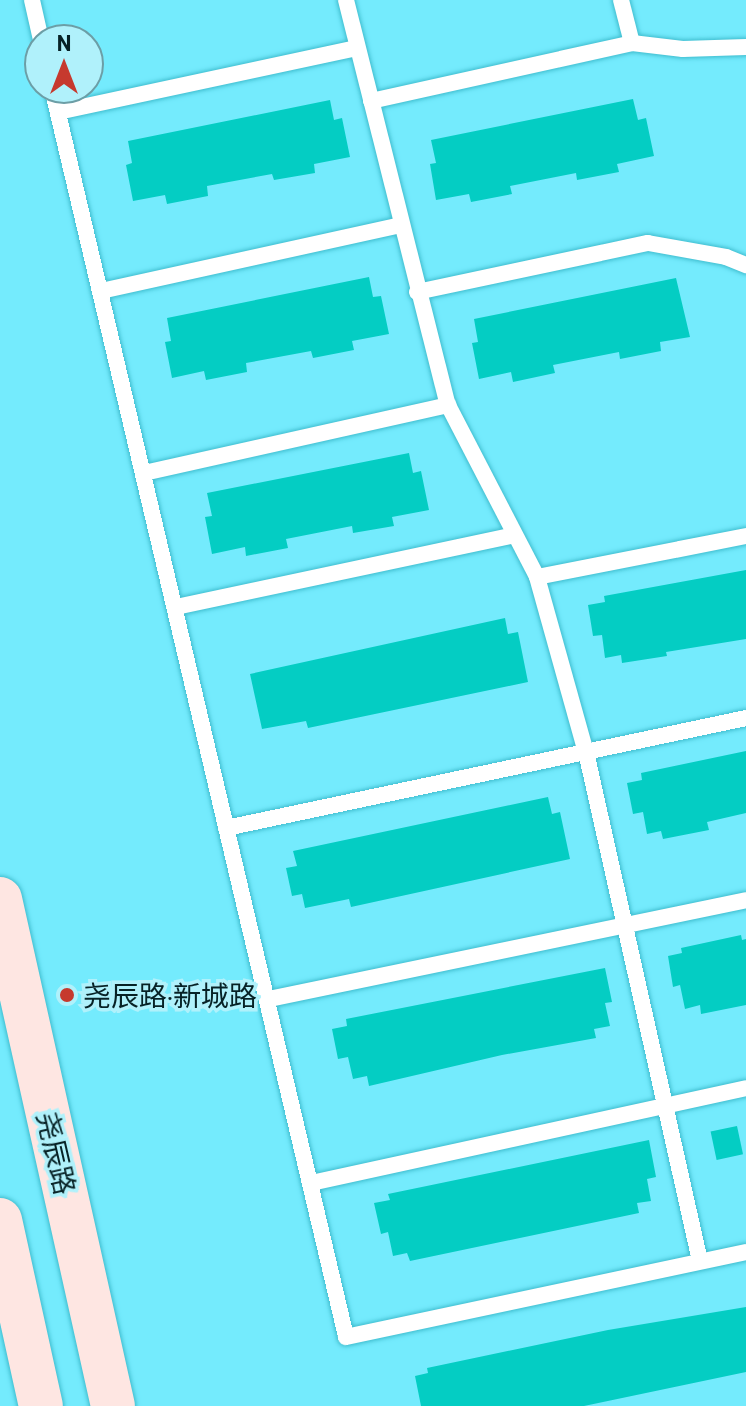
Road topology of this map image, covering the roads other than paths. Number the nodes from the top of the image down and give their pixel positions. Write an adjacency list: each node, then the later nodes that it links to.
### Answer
1 (32, 0): 4 (lane)
2 (346, 0): 7 (lane)
3 (621, 0): 5 (lane)
4 (37, 24)
5 (632, 43): 6 (lane); 8 (lane)
6 (746, 47)
7 (357, 48): 8 (lane); 10 (lane)
8 (371, 101): 11 (lane)
9 (56, 104): 10 (lane)
10 (58, 112): 13 (lane)
11 (400, 225): 13 (lane); 14 (lane)
12 (746, 265): 14 (lane)
13 (101, 291): 16 (lane)
14 (417, 292): 15 (lane)
15 (448, 405): 16 (lane); 17 (lane)
16 (144, 473): 20 (lane)
17 (514, 535): 19 (lane); 20 (lane)
18 (746, 536): 19 (lane)
19 (537, 577): 22 (lane)
20 (176, 607): 23 (lane)
21 (746, 718): 22 (lane)
22 (586, 752): 23 (lane); 26 (lane)
23 (226, 828): 27 (lane)
24 (0, 899): 35 (main road, 尧辰路)
25 (746, 900): 26 (lane)
26 (625, 927): 27 (lane); 29 (lane)
27 (269, 999): 30 (lane)
28 (746, 1088): 29 (lane)
29 (665, 1105): 30 (lane); 33 (lane)
30 (311, 1183): 33 (lane)
31 (0, 1220): 34 (main road)
32 (746, 1252): 33 (lane)
33 (700, 1261)
34 (41, 1406)
35 (113, 1406)

